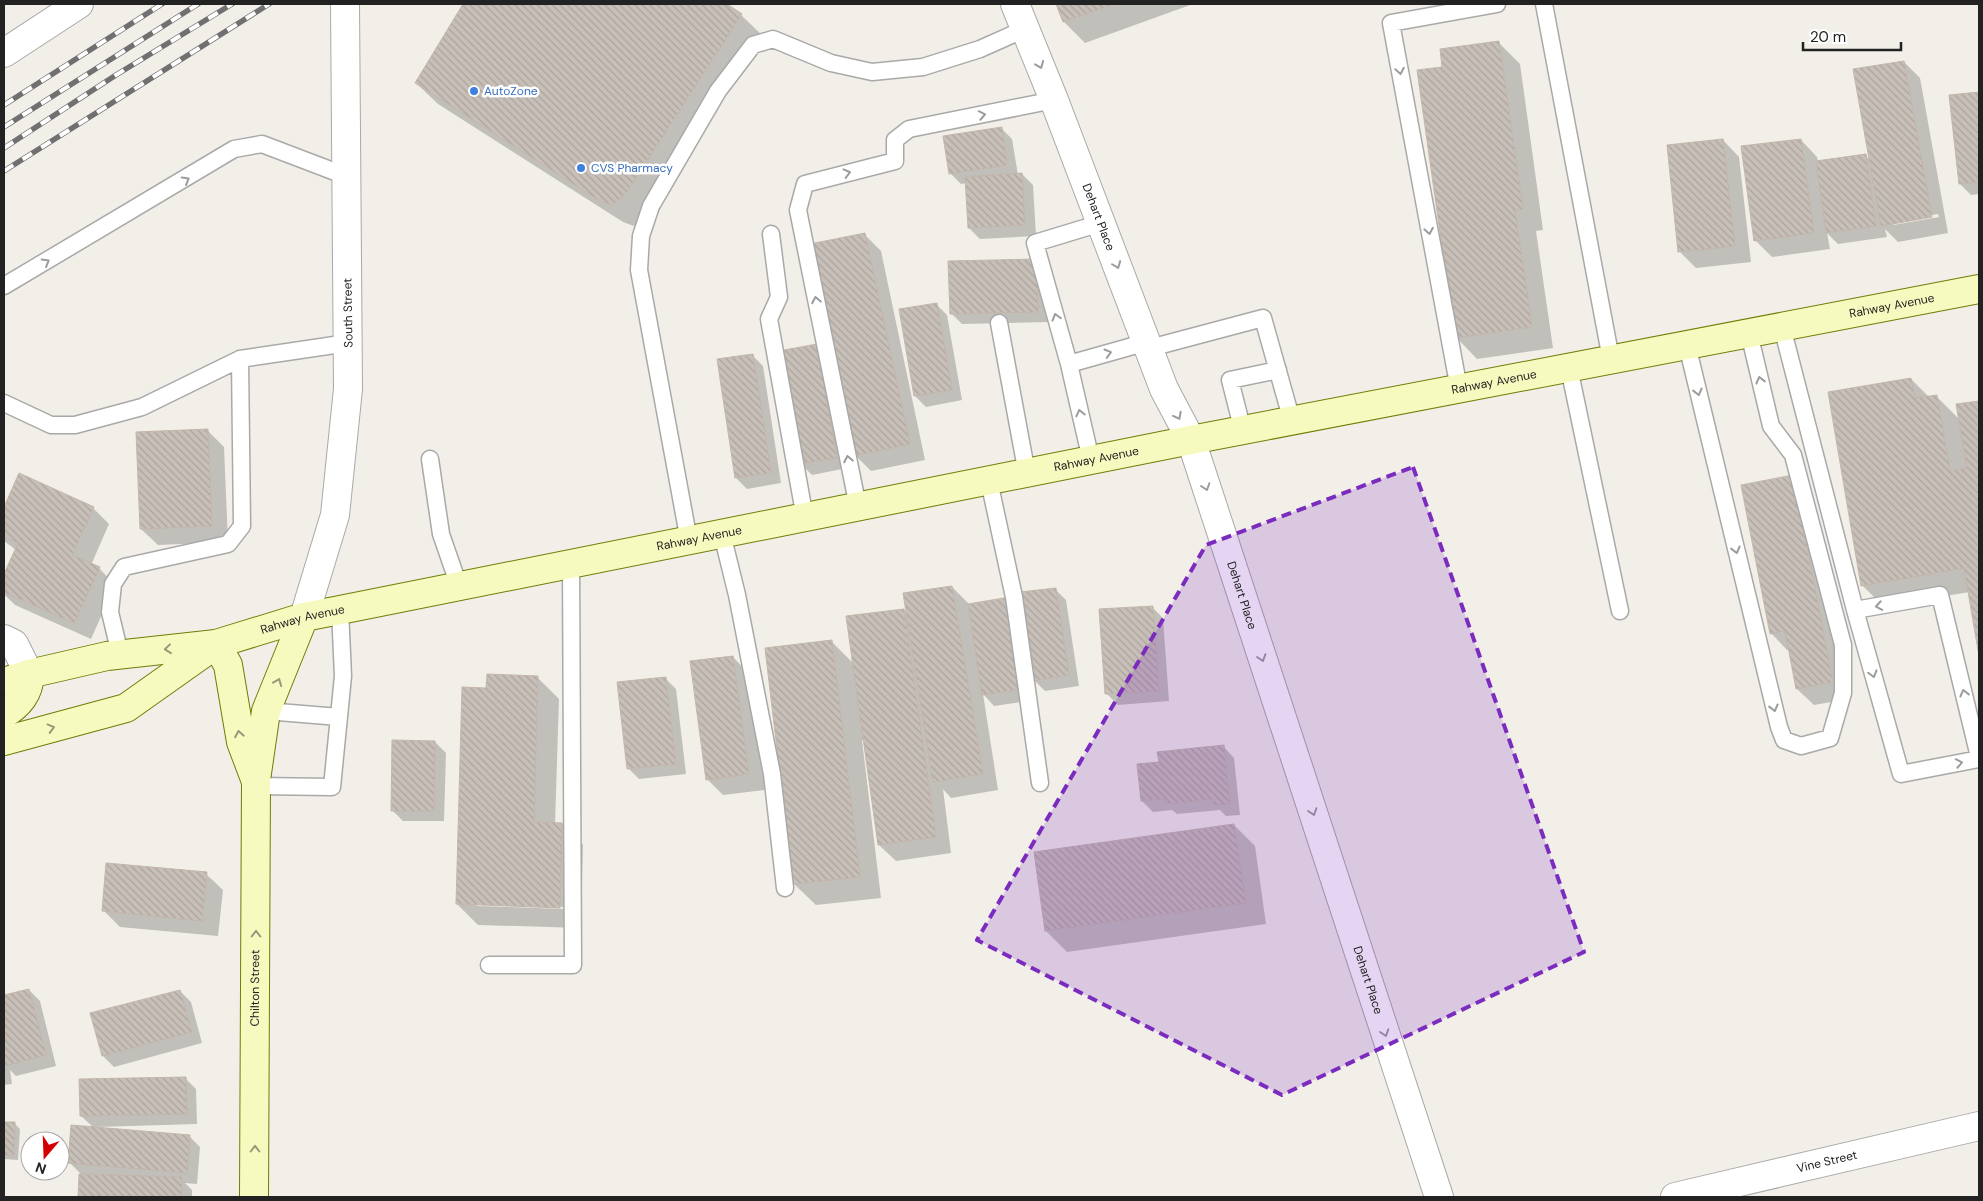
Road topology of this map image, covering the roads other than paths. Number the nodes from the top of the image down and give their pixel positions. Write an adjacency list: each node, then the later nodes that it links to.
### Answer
1 (79, 4): 7 (street)
2 (345, 4): 9 (street, South Street)
3 (1014, 4): 6 (street, Dehart Place)
4 (1497, 4): 25 (lane, one-way to 25)
5 (1544, 4): 21 (lane)
6 (1025, 29): 8 (street, Dehart Place, one-way to 8); 37 (lane)
7 (4, 53)
8 (1054, 100): 10 (street, Dehart Place); 34 (lane, one-way to 8)
9 (346, 176): 12 (lane, one-way to 9); 17 (street, South Street)
10 (1101, 223): 18 (street, Dehart Place, one-way to 18); 22 (lane, one-way to 10)
11 (771, 234): 35 (lane)
12 (4, 286)
13 (1979, 289): 15 (main road, Rahway Avenue)
14 (998, 323): 32 (lane)
15 (1782, 327): 16 (main road, Rahway Avenue); 41 (lane)
16 (1749, 333): 19 (main road, Rahway Avenue); 19 (lane, one-way to 16)
17 (348, 343): 20 (lane); 43 (street, South Street)
18 (1148, 345): 22 (lane, one-way to 18); 24 (lane); 29 (street, Dehart Place, one-way to 29)
19 (1687, 345): 21 (main road, Rahway Avenue)
20 (240, 359): 26 (lane); 46 (lane)
21 (1612, 359): 23 (main road, Rahway Avenue)
22 (1069, 364): 31 (lane, one-way to 22)
23 (1569, 368): 25 (main road, Rahway Avenue); 42 (lane)
24 (1278, 370): 27 (lane); 28 (lane)
25 (1458, 389): 27 (main road, Rahway Avenue)
26 (4, 403)
27 (1292, 421): 28 (main road, Rahway Avenue)
28 (1243, 431): 29 (main road, Rahway Avenue)
29 (1191, 440): 31 (main road, Rahway Avenue); 60 (street, Dehart Place, one-way to 60)
30 (430, 459): 39 (lane)
31 (1091, 460): 32 (main road, Rahway Avenue)
32 (1027, 474): 33 (main road, Rahway Avenue)
33 (989, 481): 34 (main road, Rahway Avenue); 55 (lane)
34 (858, 507): 35 (main road, Rahway Avenue)
35 (805, 518): 36 (main road, Rahway Avenue)
36 (722, 534): 37 (main road, Rahway Avenue); 56 (lane)
37 (689, 540): 38 (main road, Rahway Avenue)
38 (571, 564): 39 (main road, Rahway Avenue); 57 (lane)
39 (459, 586): 40 (main road, Rahway Avenue)
40 (340, 610): 43 (main road, Rahway Avenue); 50 (lane)
41 (1855, 610): 51 (lane, one-way to 41); 53 (lane, one-way to 53)
42 (1620, 612)
43 (304, 617): 45 (main road, Rahway Avenue); 48 (main road, Chilton Street, one-way to 43)
44 (4, 639): 47 (street)
45 (216, 644): 46 (main road, Rahway Avenue, one-way to 46); 52 (main road, Rahway Avenue, one-way to 45); 54 (main road, Chilton Street, one-way to 45)
46 (120, 654): 47 (main road, Rahway Avenue)
47 (16, 678): 49 (main road)
48 (266, 711): 50 (lane); 54 (main road, Chilton Street)
49 (4, 714)
50 (339, 717): 54 (lane)
51 (1975, 718): 53 (lane)
52 (4, 741)
53 (1979, 758)
54 (256, 783): 59 (main road, Chilton Street, one-way to 54)
55 (1040, 783)
56 (785, 888)
57 (489, 965)
58 (1979, 1126): 61 (street, Vine Street)
59 (254, 1197)
60 (1439, 1197)
61 (1675, 1197)

